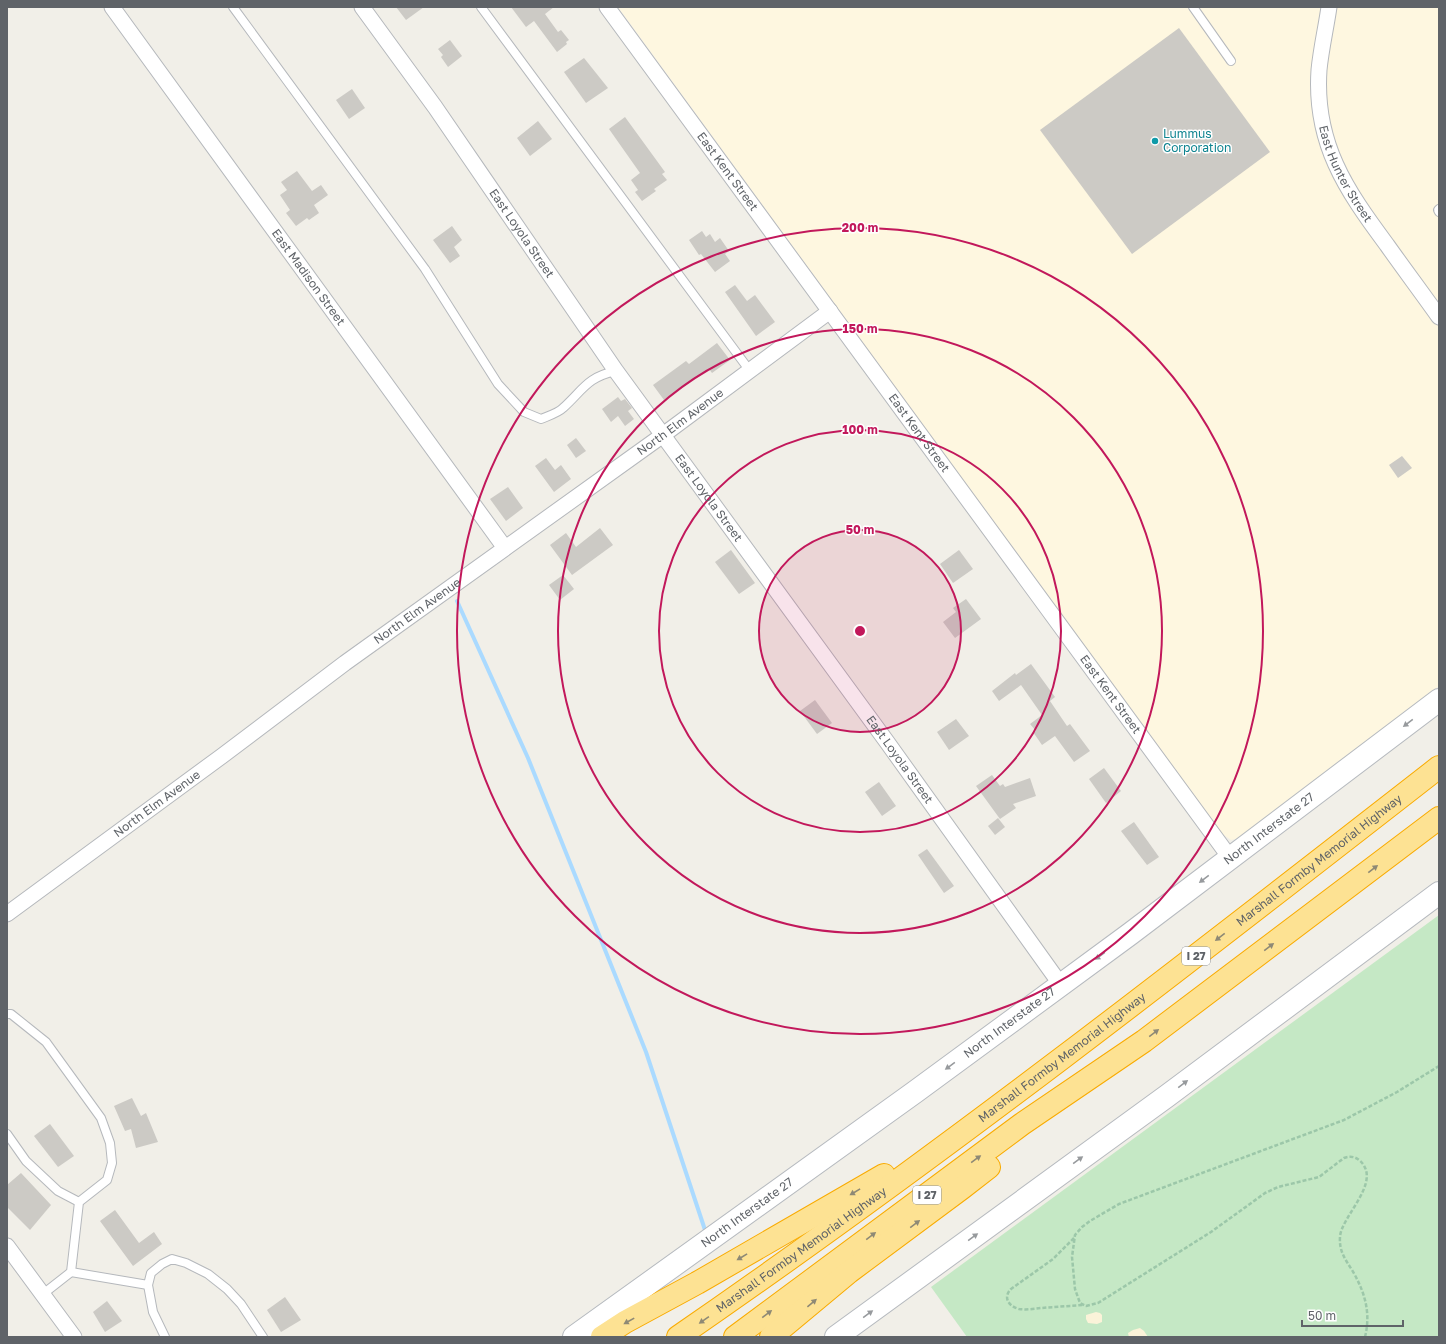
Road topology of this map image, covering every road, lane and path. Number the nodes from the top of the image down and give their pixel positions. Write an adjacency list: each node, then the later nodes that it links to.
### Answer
1 (112, 7): 14 (street, East Madison Street)
2 (233, 7): 11 (lane)
3 (362, 7): 11 (street, East Loyola Street)
4 (481, 7): 12 (lane)
5 (607, 7): 9 (street, East Kent Street)
6 (1193, 7): 8 (lane)
7 (1329, 7): 10 (street, East Hunter Street)
8 (1231, 61)
9 (830, 311): 12 (street, North Elm Avenue); 18 (street, East Kent Street)
10 (1439, 317)
11 (616, 371): 13 (street, East Loyola Street)
12 (750, 371): 13 (street, North Elm Avenue)
13 (663, 435): 14 (street, North Elm Avenue); 21 (street, East Loyola Street)
14 (505, 548): 20 (street, North Elm Avenue)
15 (1439, 700): 18 (main road, North Interstate 27, one-way to 18)
16 (1439, 767): 26 (highway, Marshall Formby Memorial Highway / I 27, one-way to 26)
17 (1439, 818): 23 (highway, I 27, one-way to 17)
18 (1231, 859): 21 (main road, North Interstate 27, one-way to 21)
19 (1439, 893): 42 (main road, one-way to 19)
20 (7, 914)
21 (1061, 985): 37 (main road, North Interstate 27, one-way to 37)
22 (7, 1014): 27 (lane)
23 (1122, 1056): 40 (highway, I 27, one-way to 23); 41 (highway, one-way to 23)
24 (1439, 1066): 28 (path)
25 (7, 1134): 27 (lane)
26 (952, 1142): 38 (highway, one-way to 38); 39 (highway, Marshall Formby Memorial Highway / I 27, one-way to 39)
27 (79, 1202): 30 (lane)
28 (1074, 1237): 33 (path); 33 (path)
29 (7, 1246): 32 (street)
30 (71, 1272): 31 (lane); 32 (lane)
31 (148, 1285): 35 (lane); 36 (lane)
32 (43, 1294): 34 (street)
33 (1083, 1305): 43 (path)
34 (74, 1337)
35 (165, 1337)
36 (263, 1337)
37 (574, 1337)
38 (602, 1337)
39 (678, 1337)
40 (736, 1337)
41 (771, 1337)
42 (836, 1337)
43 (1365, 1337)

